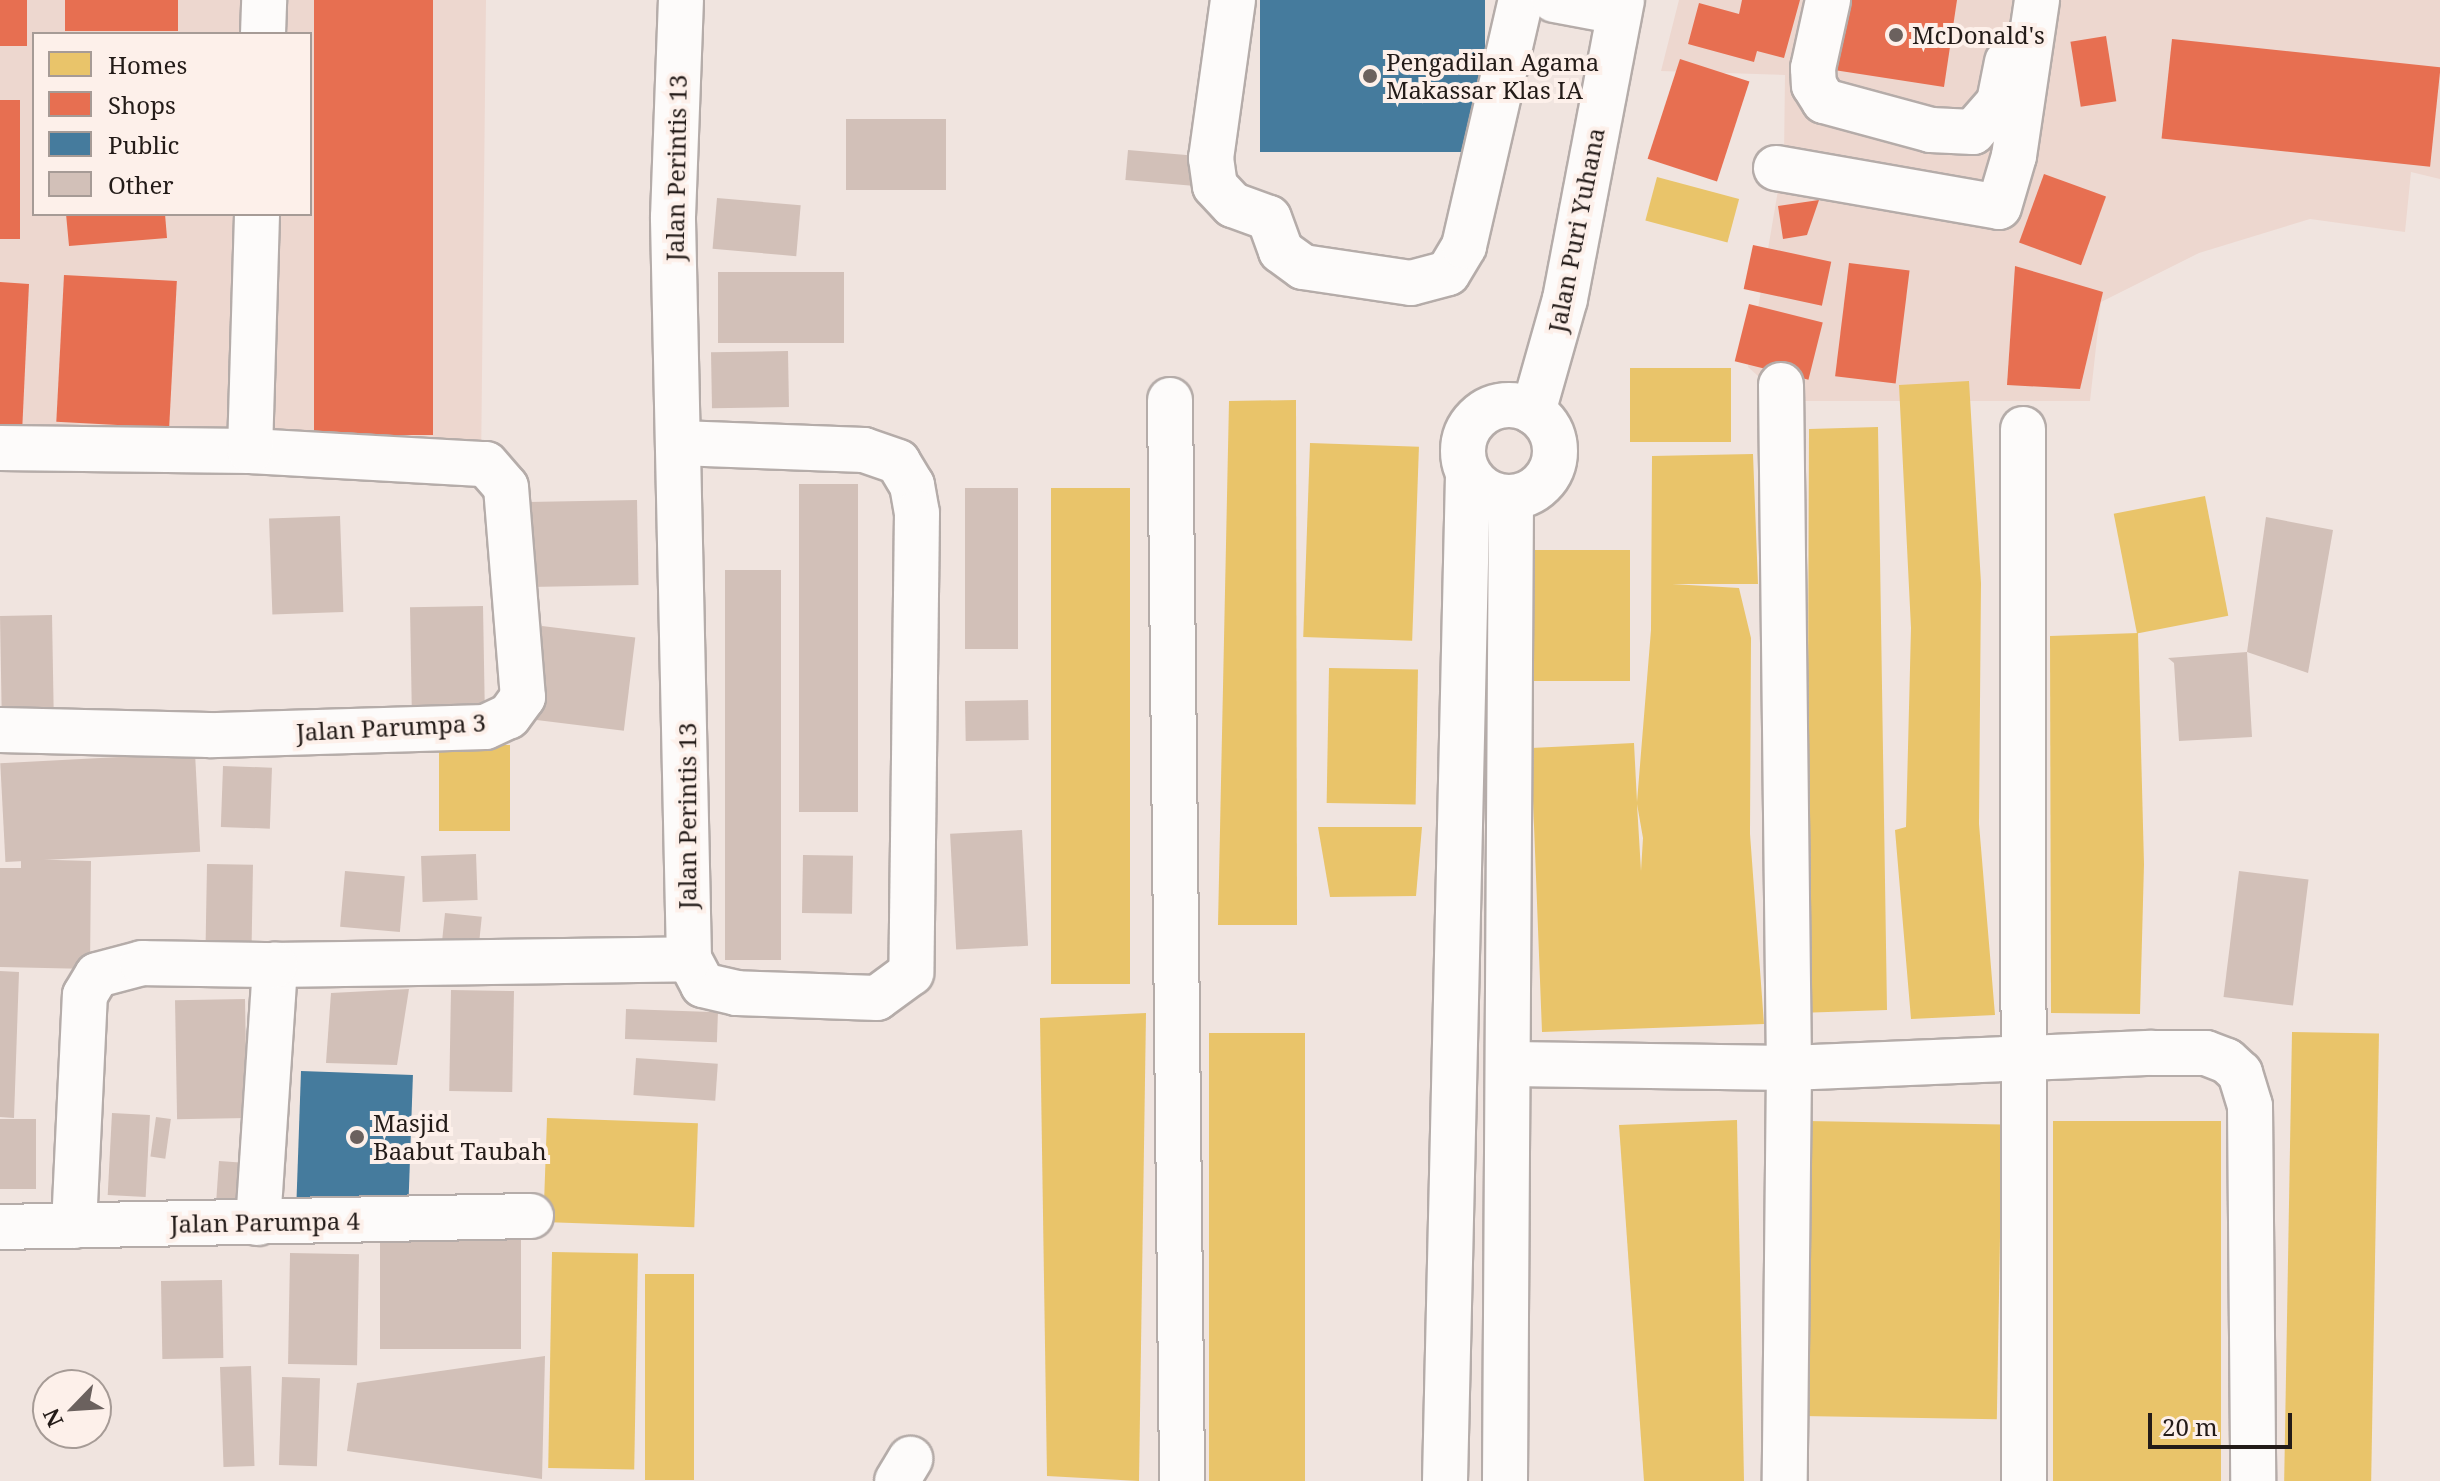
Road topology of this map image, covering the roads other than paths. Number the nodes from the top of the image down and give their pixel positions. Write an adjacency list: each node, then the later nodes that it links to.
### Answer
1 (264, 0): 10 (street)
2 (681, 0): 17 (street, Jalan Perintis 13)
3 (1233, 0): 4 (street)
4 (1521, 0)
5 (1554, 0): 9 (street)
6 (1828, 0): 7 (street)
7 (2016, 0)
8 (2037, 0): 11 (street)
9 (1620, 6): 15 (street, Jalan Puri Yuhana)
10 (263, 32)
11 (1776, 168)
12 (257, 216): 19 (street)
13 (1781, 385): 27 (street)
14 (1170, 400): 34 (street)
15 (1533, 412): 20 (street); 21 (street)
16 (2023, 429): 25 (street)
17 (679, 443): 23 (street, Jalan Perintis 13); 23 (street)
18 (0, 448): 19 (street, Jalan Parumpa 3)
19 (250, 451): 22 (street, Jalan Parumpa 3)
20 (1468, 474): 21 (street); 29 (street)
21 (1511, 498): 26 (street)
22 (0, 730)
23 (689, 959): 24 (street)
24 (275, 965): 30 (street); 32 (street)
25 (2024, 1060): 27 (street); 38 (street); 39 (street)
26 (1511, 1064): 27 (street); 31 (street)
27 (1789, 1068): 37 (street)
28 (531, 1216): 30 (street, Jalan Parumpa 4)
29 (1452, 1218): 31 (street); 35 (street)
30 (258, 1223): 32 (street, Jalan Parumpa 4)
31 (1509, 1224): 36 (street)
32 (74, 1226): 33 (street, Jalan Parumpa 4)
33 (0, 1227)
34 (1182, 1481)
35 (1445, 1481)
36 (1505, 1481)
37 (1785, 1481)
38 (2024, 1481)
39 (2253, 1481)

